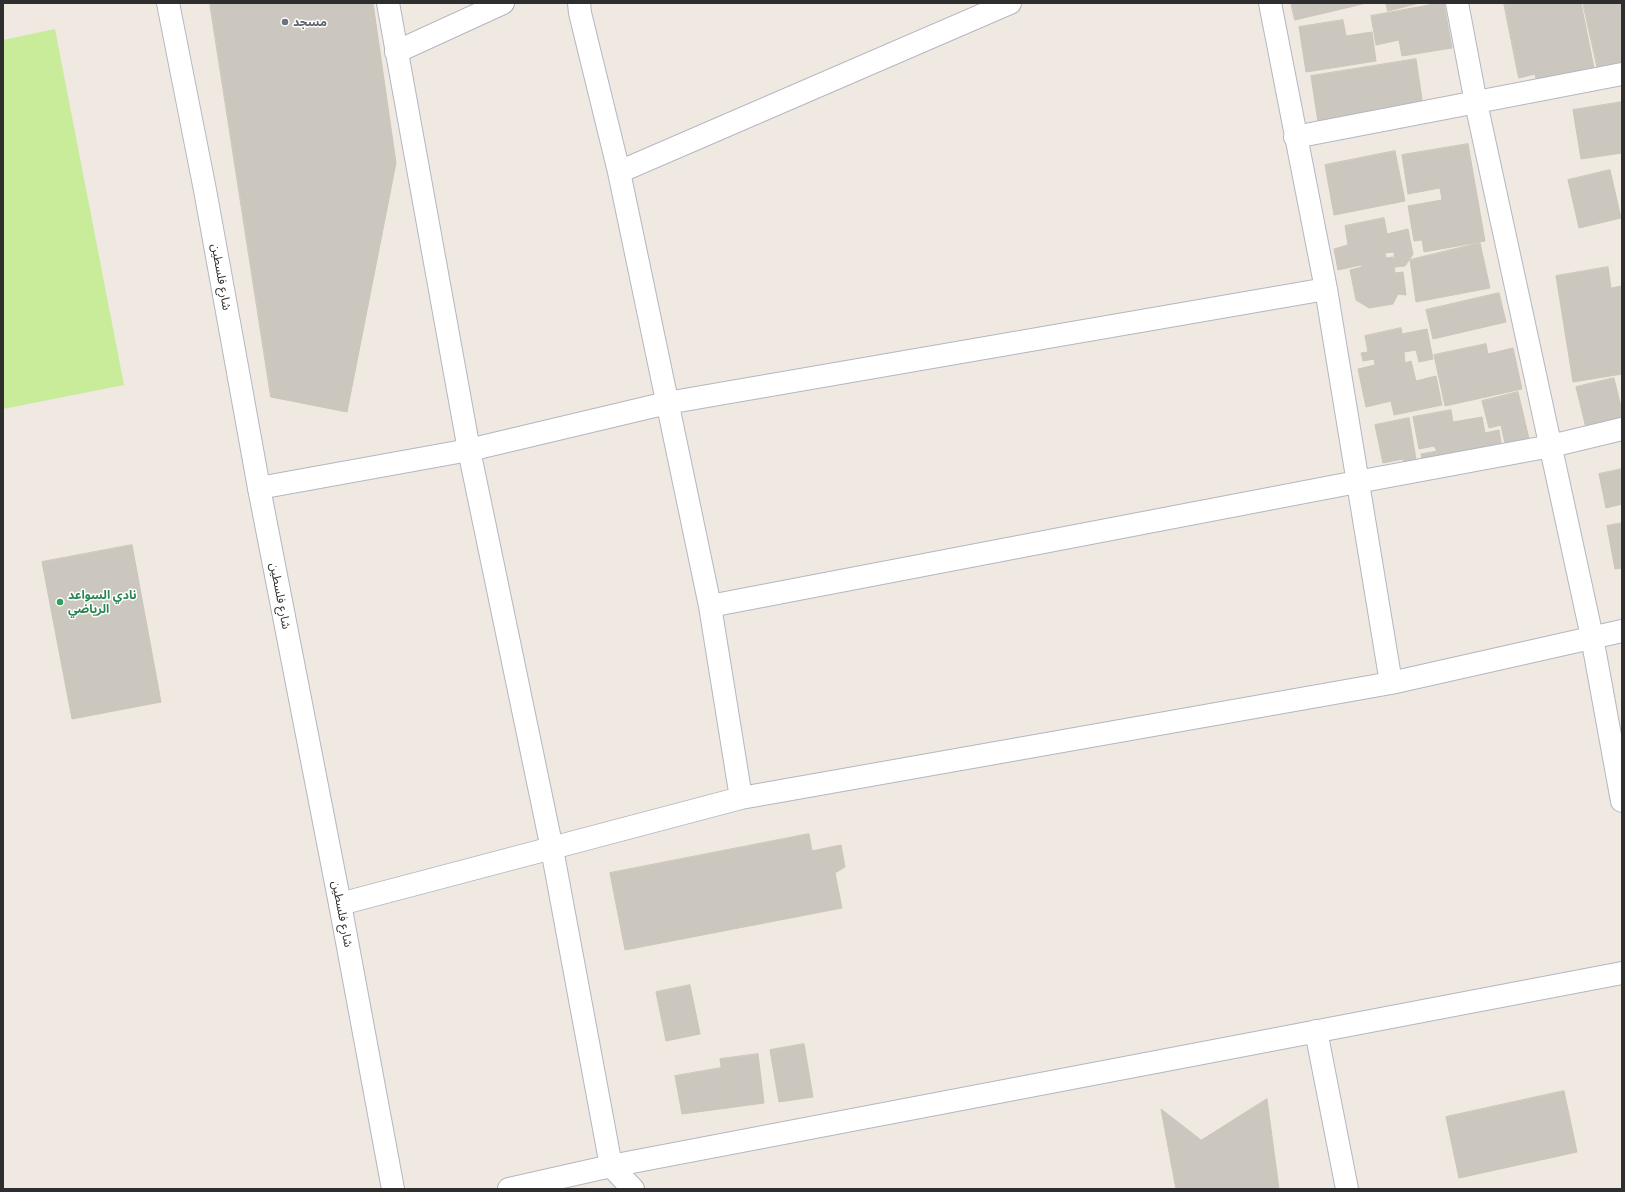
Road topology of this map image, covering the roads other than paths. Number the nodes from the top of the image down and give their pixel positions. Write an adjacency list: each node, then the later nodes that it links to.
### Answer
1 (168, 3): 19 (street, شارع فلسطين)
2 (388, 3): 8 (street)
3 (503, 3): 8 (street)
4 (579, 3): 12 (street)
5 (1010, 3): 12 (street)
6 (1270, 3): 11 (street)
7 (1457, 3): 10 (street)
8 (396, 52): 17 (street)
9 (1622, 74): 10 (street)
10 (1476, 103): 11 (street); 16 (street)
11 (1295, 137): 13 (street)
12 (619, 172): 14 (street)
13 (1326, 288): 14 (street); 18 (street)
14 (667, 403): 17 (street); 20 (street)
15 (1622, 429): 16 (street)
16 (1551, 446): 18 (street); 22 (street)
17 (469, 450): 19 (street); 26 (street)
18 (1357, 482): 20 (street); 23 (street)
19 (259, 488): 27 (street, شارع فلسطين)
20 (710, 606): 24 (street)
21 (1622, 631): 22 (street)
22 (1592, 637): 23 (street); 25 (street)
23 (1391, 683): 24 (street)
24 (741, 798): 26 (street)
25 (1622, 801)
26 (552, 849): 27 (street); 30 (street)
27 (340, 904): 31 (street, شارع فلسطين)
28 (1622, 973): 29 (street)
29 (1316, 1031): 30 (street); 34 (street)
30 (611, 1166): 32 (street); 33 (street)
31 (393, 1189)
32 (509, 1189)
33 (633, 1189)
34 (1347, 1189)

